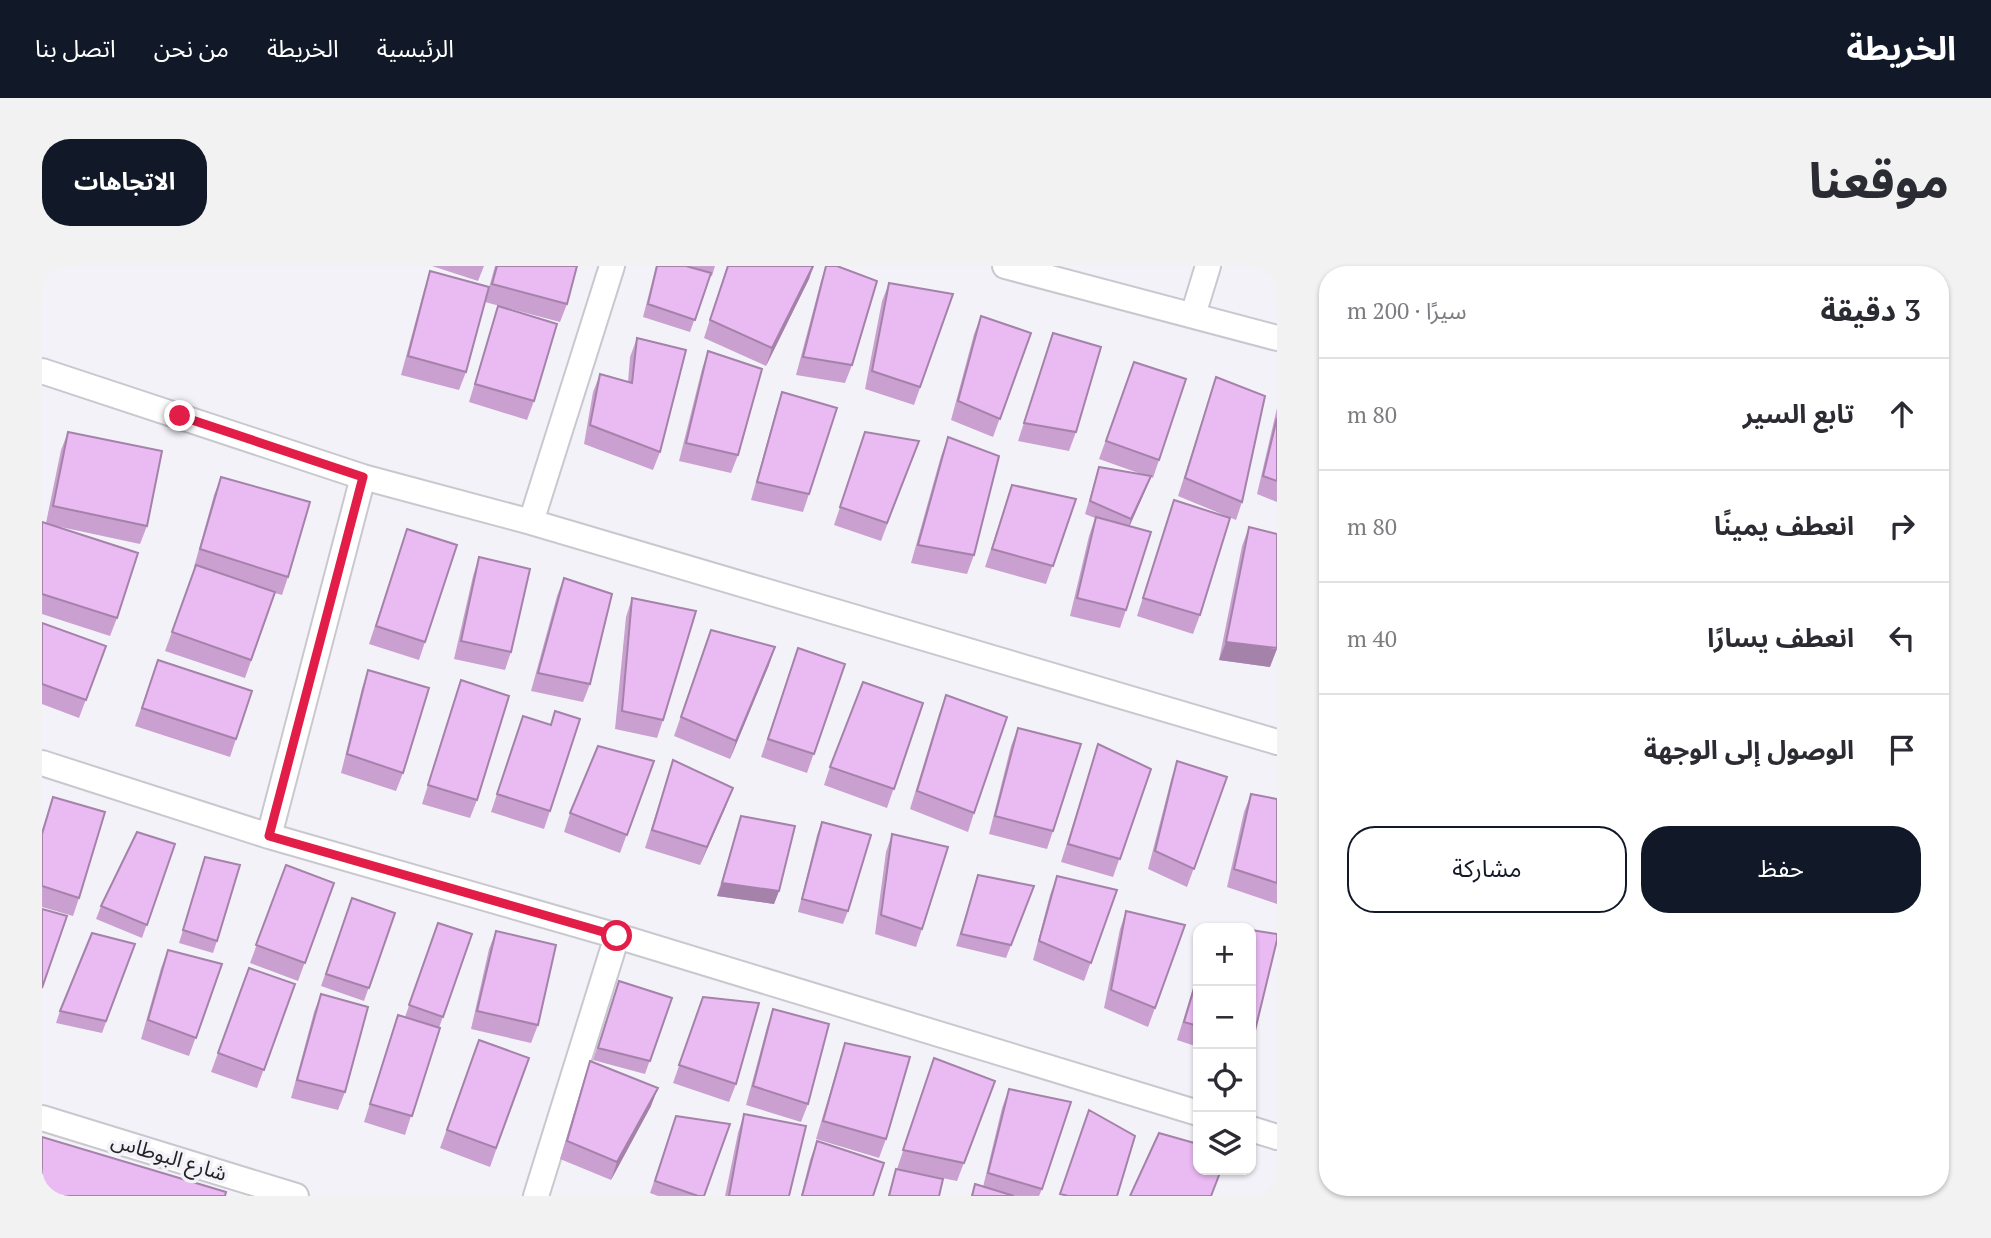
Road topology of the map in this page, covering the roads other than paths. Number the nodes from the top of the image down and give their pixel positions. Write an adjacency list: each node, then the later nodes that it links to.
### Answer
1 (612, 266): 8 (street)
2 (1005, 266): 4 (street)
3 (1208, 266): 4 (street)
4 (1192, 315): 5 (street)
5 (1277, 338)
6 (42, 372): 7 (street)
7 (363, 477): 8 (street); 11 (street)
8 (531, 523): 9 (street)
9 (1277, 742)
10 (42, 763): 11 (street)
11 (269, 836): 12 (street)
12 (617, 936): 13 (street); 18 (street)
13 (1195, 1112)
14 (42, 1118): 17 (street, شارع البوطاس)
15 (1256, 1131): 16 (street)
16 (1277, 1138)
17 (296, 1196)
18 (536, 1196)

